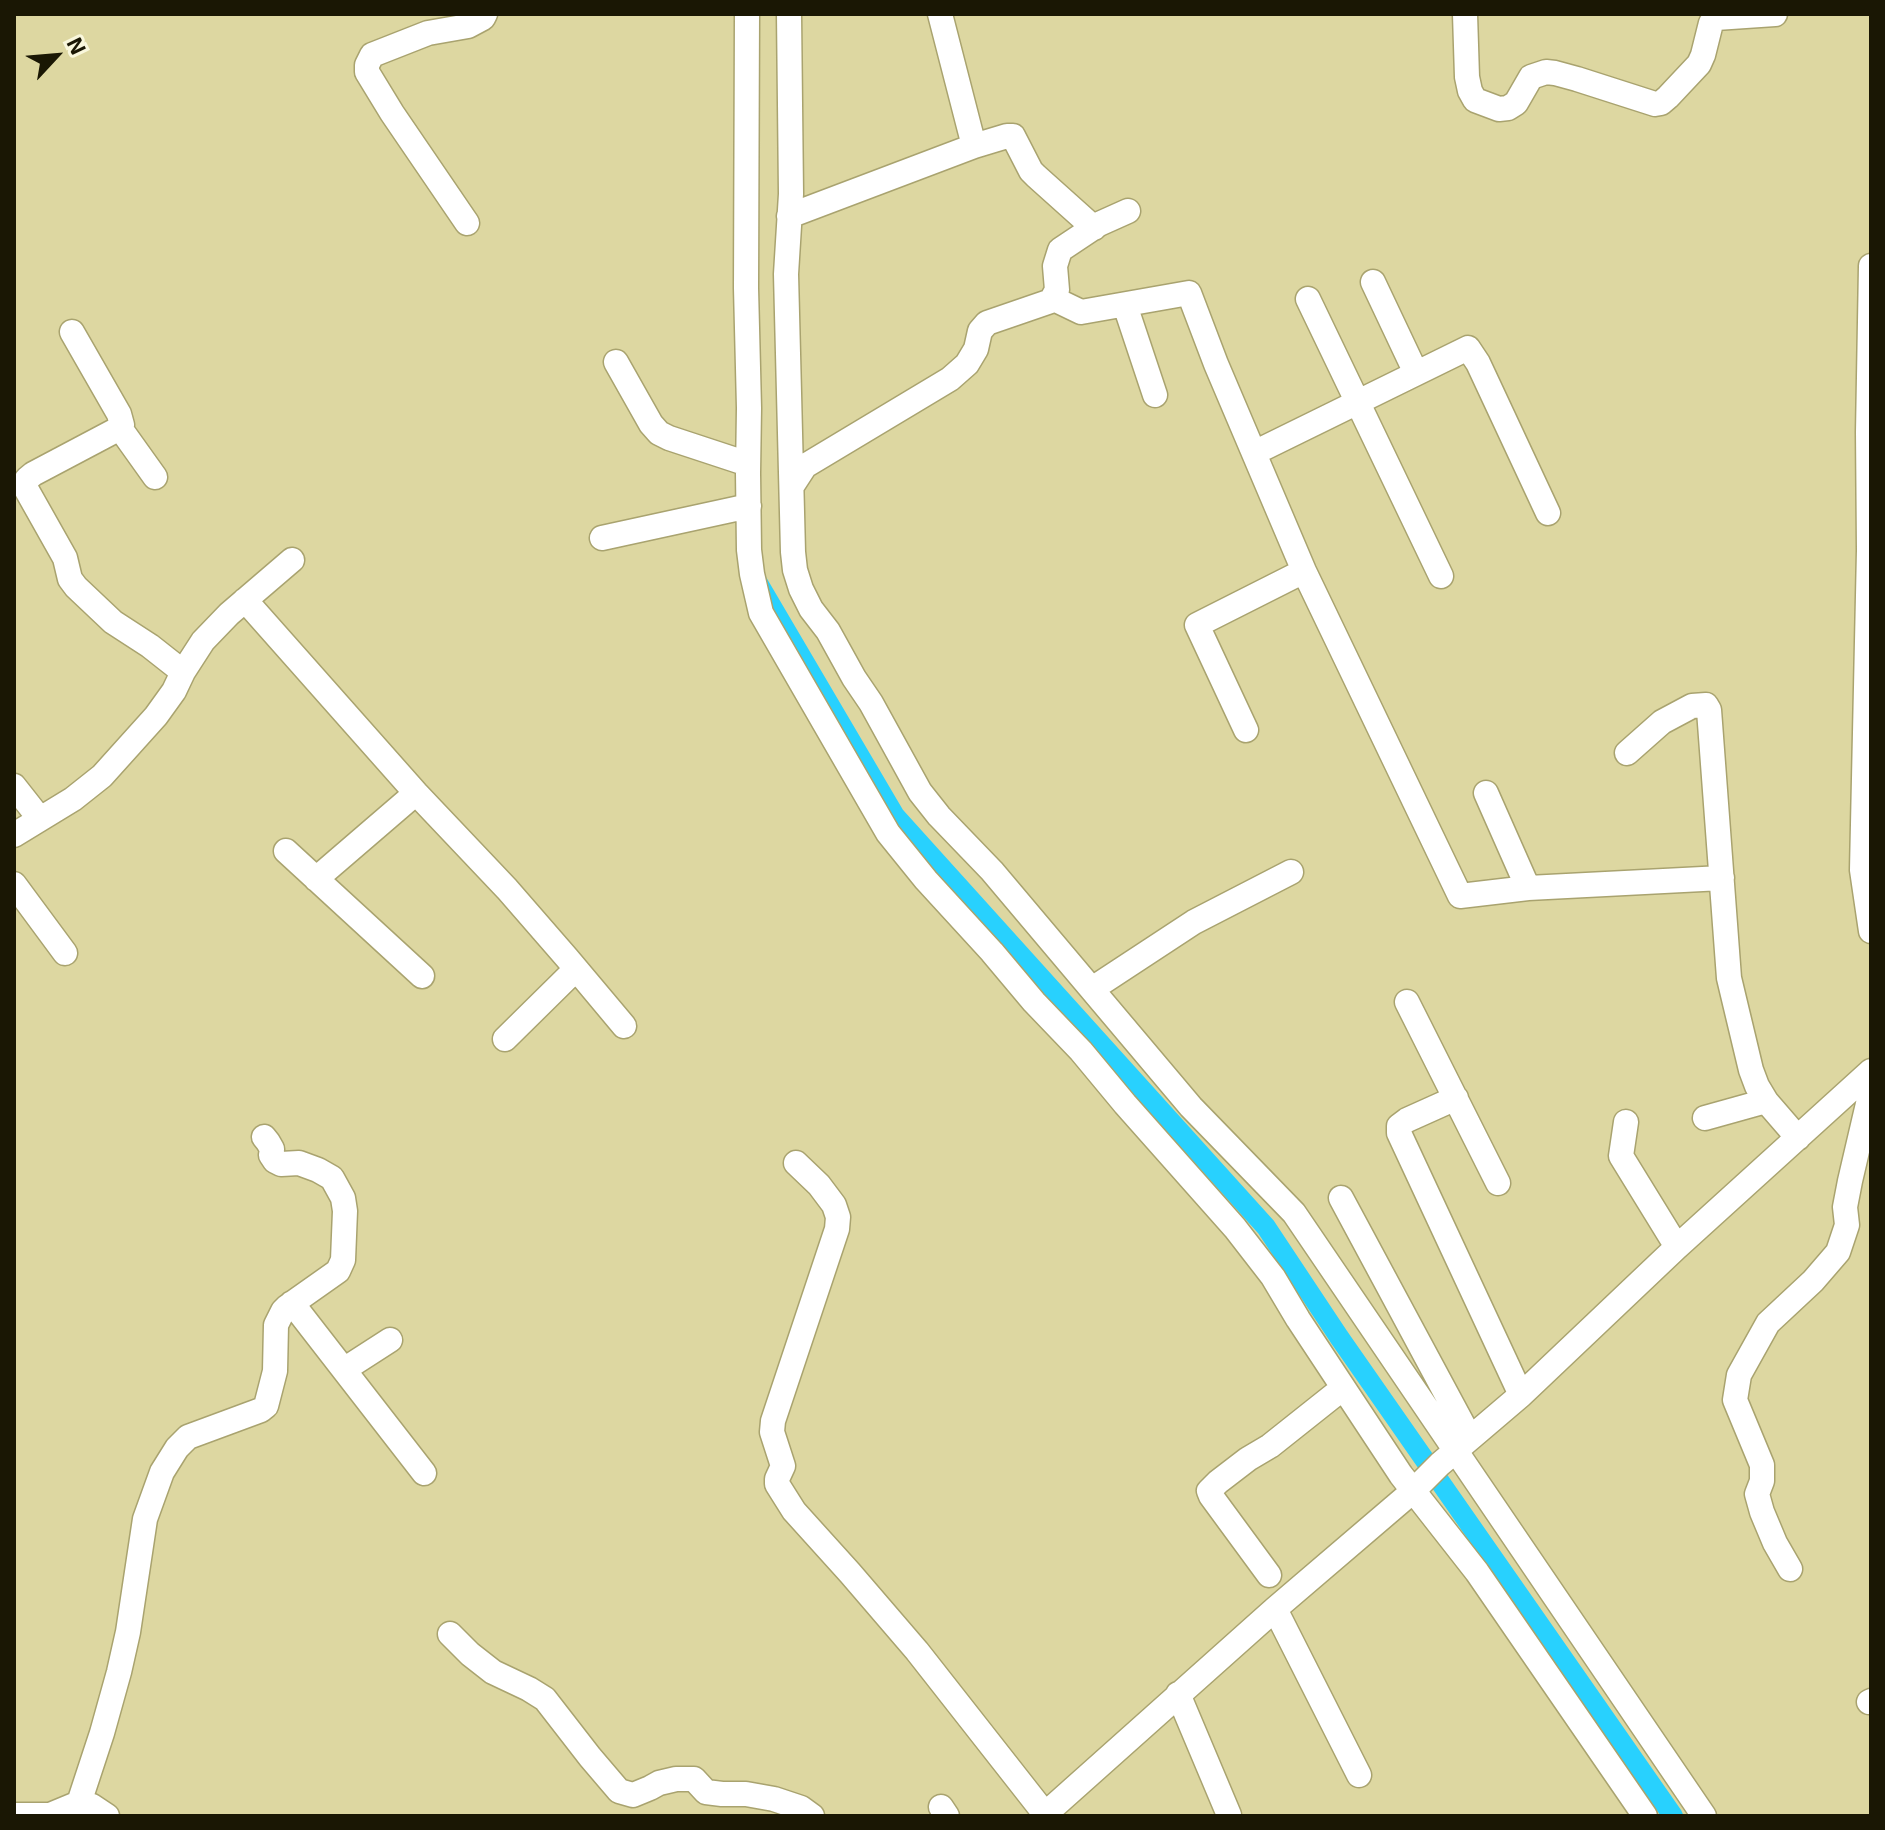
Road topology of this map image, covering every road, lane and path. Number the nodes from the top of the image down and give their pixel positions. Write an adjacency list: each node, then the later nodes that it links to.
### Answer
1 (485, 14): 11 (street)
2 (747, 14): 25 (street)
3 (789, 14): 10 (street)
4 (940, 14): 8 (street)
5 (1465, 14): 7 (street)
6 (1775, 14): 7 (street)
7 (1738, 16)
8 (974, 146): 10 (street); 12 (street)
9 (1128, 211): 12 (street)
10 (789, 216): 27 (street)
11 (467, 223)
12 (1094, 228): 15 (street)
13 (1871, 266): 31 (street)
14 (1373, 282): 20 (street)
15 (1054, 299): 17 (street); 27 (street)
16 (1308, 299): 22 (street)
17 (1125, 305): 21 (street); 24 (street)
18 (72, 332): 23 (street)
19 (616, 362): 25 (street)
20 (1416, 373): 22 (street); 29 (street)
21 (1155, 395)
22 (1357, 402): 24 (street); 34 (street)
23 (120, 428): 26 (street); 36 (street)
24 (1254, 453): 33 (street)
25 (748, 464): 28 (street)
26 (155, 477)
27 (792, 486): 55 (street)
28 (749, 506): 30 (street); 74 (street)
29 (1548, 513)
30 (602, 538)
31 (1870, 550): 49 (street)
32 (292, 560): 35 (street)
33 (1304, 571): 37 (street); 50 (street)
34 (1441, 576)
35 (245, 600): 36 (street); 40 (street)
36 (183, 672): 42 (street)
37 (1246, 730)
38 (1627, 753): 46 (street)
39 (14, 786): 42 (street)
40 (416, 793): 47 (street); 53 (street)
41 (1486, 793): 50 (street)
42 (40, 819): 43 (street)
43 (14, 835)
44 (286, 851): 47 (street)
45 (1291, 872): 55 (street)
46 (1722, 878): 50 (street); 62 (street)
47 (316, 879): 54 (street)
48 (14, 884): 52 (street)
49 (1868, 886): 51 (street)
50 (1528, 888)
51 (1871, 931)
52 (65, 953)
53 (576, 969): 57 (street); 58 (street)
54 (422, 976)
55 (1092, 989): 76 (street)
56 (1407, 1002): 61 (street)
57 (624, 1026)
58 (505, 1039)
59 (1871, 1073): 66 (street)
60 (1871, 1091): 79 (street)
61 (1456, 1098): 68 (street); 75 (street)
62 (1766, 1101): 63 (street); 66 (street)
63 (1705, 1118)
64 (1626, 1122): 70 (street)
65 (264, 1137): 71 (street)
66 (1798, 1138): 70 (street)
67 (796, 1163): 87 (street)
68 (1498, 1183)
69 (1341, 1198): 76 (street)
70 (1677, 1247): 75 (street)
71 (292, 1303): 73 (street); 85 (street)
72 (390, 1340): 73 (street)
73 (345, 1369): 77 (street)
74 (1343, 1388): 78 (street); 80 (street)
75 (1521, 1395): 76 (street)
76 (1455, 1451): 78 (street); 92 (street)
77 (424, 1473)
78 (1416, 1487): 81 (street); 91 (street)
79 (1790, 1569)
80 (1269, 1575)
81 (1275, 1609): 83 (street); 84 (street)
82 (450, 1634): 90 (street)
83 (1178, 1694): 87 (street); 88 (street)
84 (1359, 1775)
85 (79, 1803): 86 (street); 89 (street)
86 (14, 1815)
87 (1044, 1815)
88 (1229, 1815)
89 (107, 1816)
90 (812, 1816)
91 (1645, 1816)
92 (1704, 1816)

